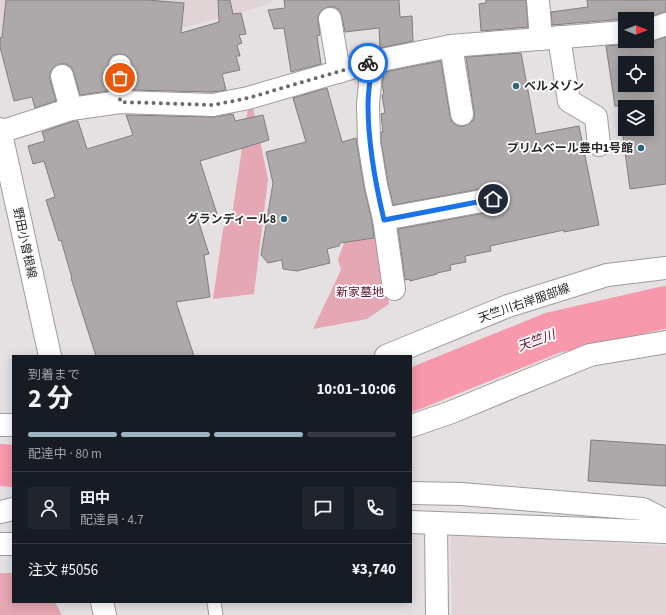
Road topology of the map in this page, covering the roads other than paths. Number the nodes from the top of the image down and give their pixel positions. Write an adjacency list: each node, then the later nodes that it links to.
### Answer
1 (538, 0): 6 (street)
2 (330, 19): 10 (street)
3 (666, 24): 4 (street)
4 (654, 28)
5 (618, 33): 6 (street)
6 (550, 38): 7 (street); 16 (street)
7 (451, 46): 8 (street); 14 (street)
8 (372, 62): 10 (street); 18 (street)
9 (120, 66): 12 (street)
10 (339, 72): 12 (street)
11 (62, 76): 13 (street)
12 (120, 102): 13 (street)
13 (71, 109): 15 (street)
14 (462, 114)
15 (0, 131): 22 (street, 野田小曽根線)
16 (599, 145)
17 (493, 199): 18 (street)
18 (384, 220): 20 (street)
19 (666, 268): 23 (street, 天竺川右岸服部線)
20 (394, 289)
21 (666, 342): 26 (street)
22 (50, 355)
23 (388, 355)
24 (0, 425): 25 (street)
25 (12, 425)
26 (412, 426)
27 (412, 493): 32 (street)
28 (0, 501): 29 (street)
29 (12, 503)
30 (12, 509): 31 (street)
31 (0, 512)
32 (666, 521)
33 (412, 522): 34 (street)
34 (436, 524): 35 (street); 42 (street)
35 (666, 532)
36 (0, 544): 37 (street)
37 (12, 544)
38 (102, 603): 40 (street)
39 (214, 603): 41 (lane)
40 (104, 615)
41 (216, 615)
42 (437, 615)

